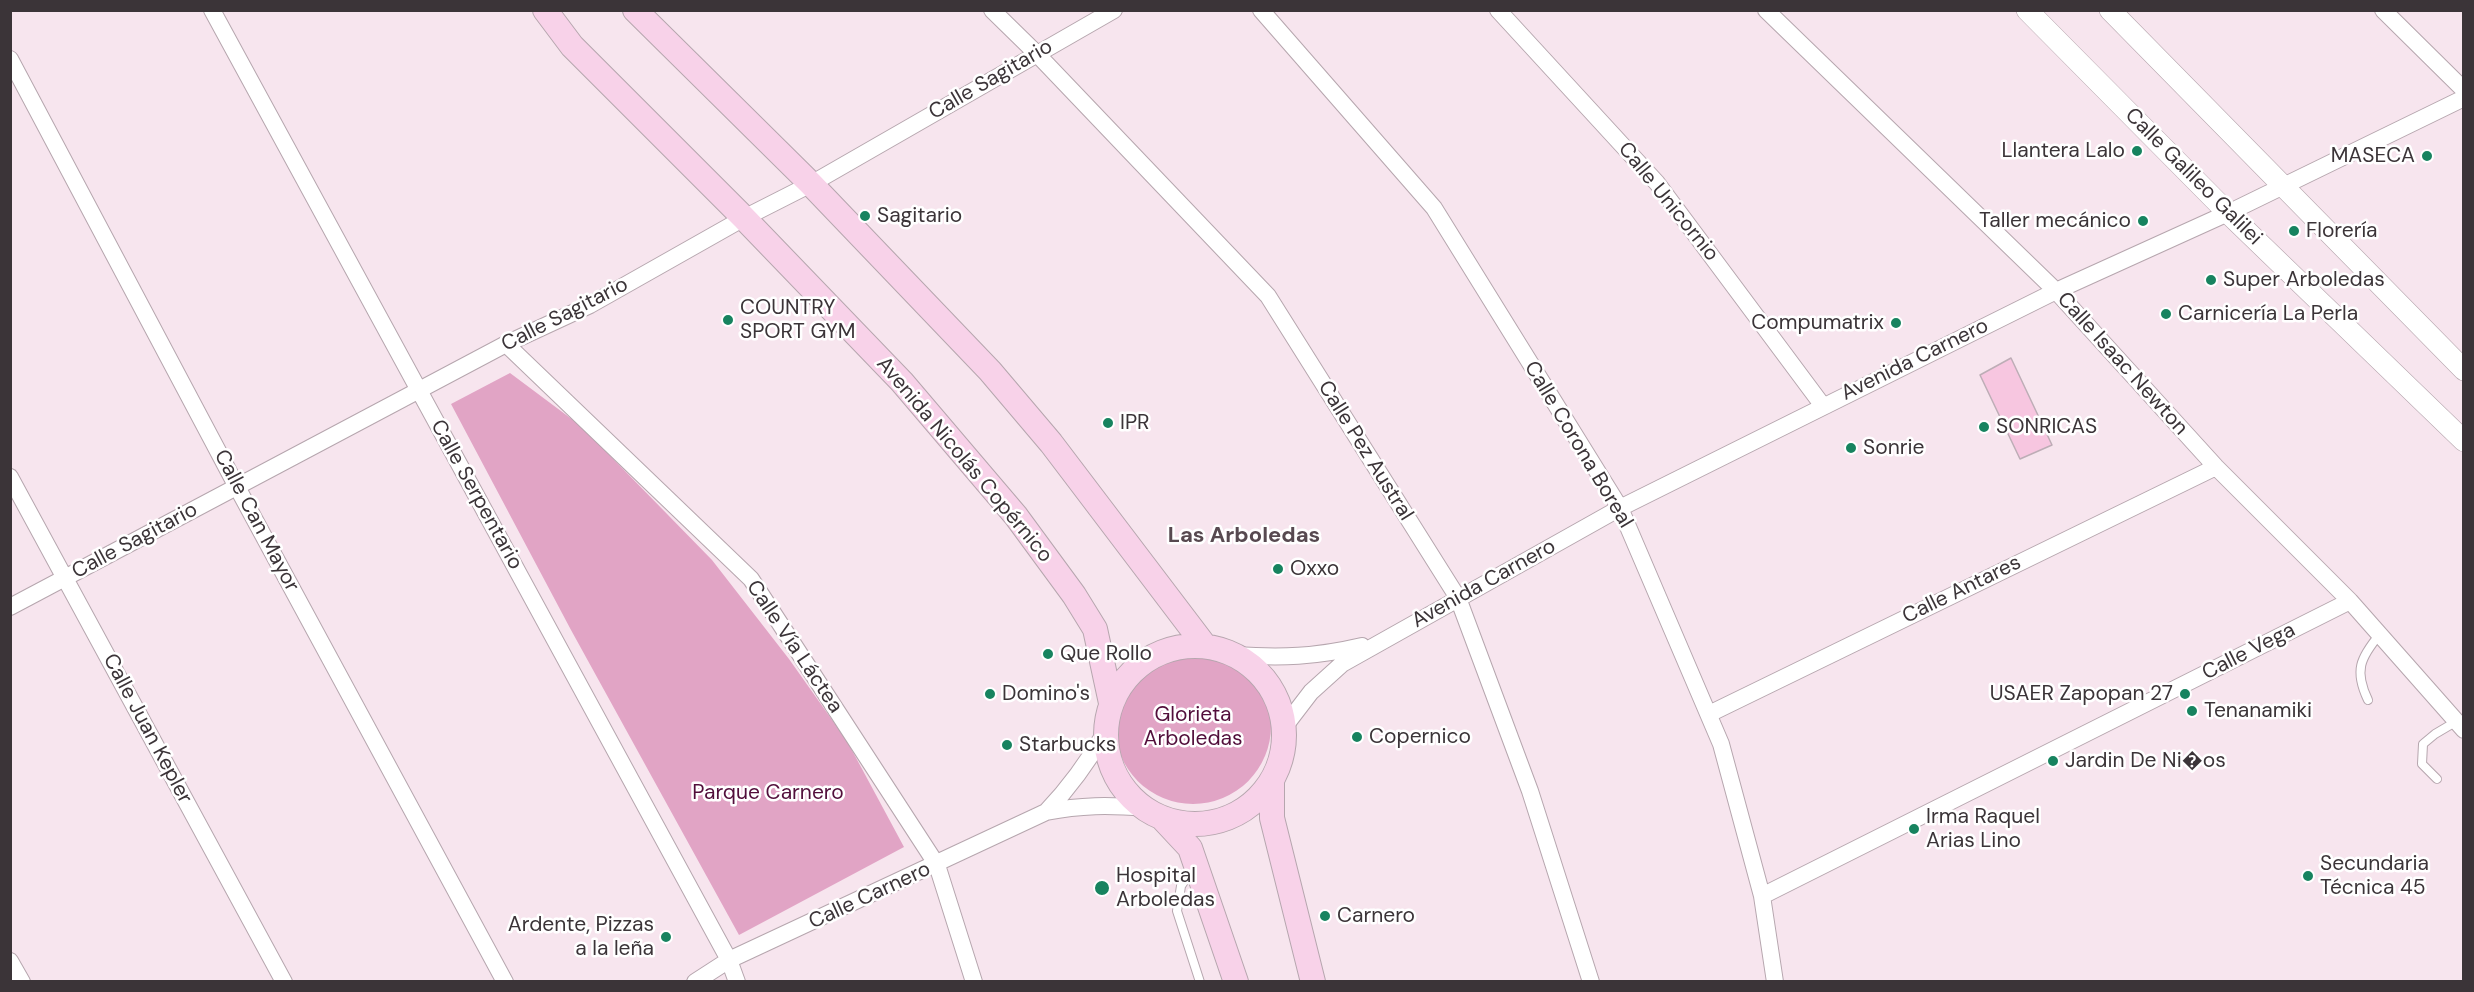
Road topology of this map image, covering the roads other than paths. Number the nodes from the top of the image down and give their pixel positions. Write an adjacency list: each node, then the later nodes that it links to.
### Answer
1 (212, 10): 23 (street, Calle Serpentario)
2 (545, 10): 19 (main road, Avenida Nicolás Copérnico)
3 (635, 10): 16 (main road)
4 (992, 10): 12 (street, Calle Pez Austral)
5 (1114, 10): 12 (street, Calle Sagitario)
6 (1261, 10): 29 (street, Calle Corona Boreal)
7 (1498, 10): 24 (street, Calle Unicornio)
8 (1766, 10): 20 (street, Calle Isaac Newton)
9 (2027, 10): 18 (street, Calle Galileo Galilei)
10 (2110, 10): 17 (street)
11 (2383, 10): 14 (street)
12 (1037, 54): 16 (street, Calle Sagitario); 31 (street, Calle Pez Austral)
13 (10, 58): 28 (street, Calle Can Mayor)
14 (2463, 90)
15 (2463, 98): 17 (street, Avenida Carnero)
16 (811, 184): 19 (street, Calle Sagitario); 36 (main road)
17 (2283, 184): 18 (street, Avenida Carnero); 22 (street)
18 (2228, 213): 20 (street, Avenida Carnero); 25 (street, Calle Galileo Galilei)
19 (744, 218): 21 (street, Calle Sagitario); 39 (main road, Avenida Nicolás Copérnico)
20 (2056, 291): 24 (street, Avenida Carnero); 26 (street, Calle Isaac Newton)
21 (506, 344): 23 (street, Calle Sagitario); 49 (street, Calle Vía Láctea)
22 (2463, 370)
23 (419, 390): 28 (street, Calle Sagitario); 51 (street, Calle Serpentario)
24 (1823, 406): 29 (street, Avenida Carnero)
25 (2463, 441)
26 (2216, 466): 32 (street, Calle Isaac Newton); 40 (street, Calle Antares)
27 (10, 477): 30 (street, Calle Juan Kepler)
28 (237, 487): 30 (street, Calle Sagitario); 55 (street, Calle Can Mayor)
29 (1620, 507): 31 (street, Avenida Carnero); 40 (street, Calle Corona Boreal)
30 (66, 579): 33 (street, Calle Sagitario); 54 (street, Calle Juan Kepler)
31 (1458, 598): 35 (street, Avenida Carnero); 62 (street, Calle Pez Austral)
32 (2350, 601): 34 (street, Calle Isaac Newton); 50 (street, Calle Vega)
33 (10, 607)
34 (2380, 634): 38 (lane); 41 (street, Calle Isaac Newton)
35 (1378, 643): 37 (street, Avenida Carnero); 42 (street, Avenida Carnero)
36 (1204, 646): 37 (main road); 39 (main road)
37 (1234, 655): 42 (main road)
38 (2368, 700)
39 (1112, 703): 43 (main road)
40 (1709, 714): 50 (street, Calle Corona Boreal)
41 (2460, 725): 44 (lane)
42 (1285, 726): 45 (main road)
43 (1106, 731): 46 (street, Calle Carnero); 47 (main road)
44 (2437, 779)
45 (1272, 782): 47 (main road); 61 (main road)
46 (1046, 812): 47 (street, Calle Carnero); 49 (street, Calle Carnero)
47 (1153, 813): 48 (main road)
48 (1196, 864): 59 (lane); 60 (main road)
49 (937, 865): 51 (street, Calle Carnero); 58 (street, Calle Vía Láctea)
50 (1762, 896): 63 (street, Calle Corona Boreal)
51 (729, 960): 56 (street, Calle Carnero); 57 (street, Calle Serpentario)
52 (10, 961): 53 (street)
53 (22, 981)
54 (284, 981)
55 (505, 981)
56 (695, 981)
57 (737, 981)
58 (974, 981)
59 (1200, 981)
60 (1236, 981)
61 (1312, 981)
62 (1591, 981)
63 (1775, 981)

